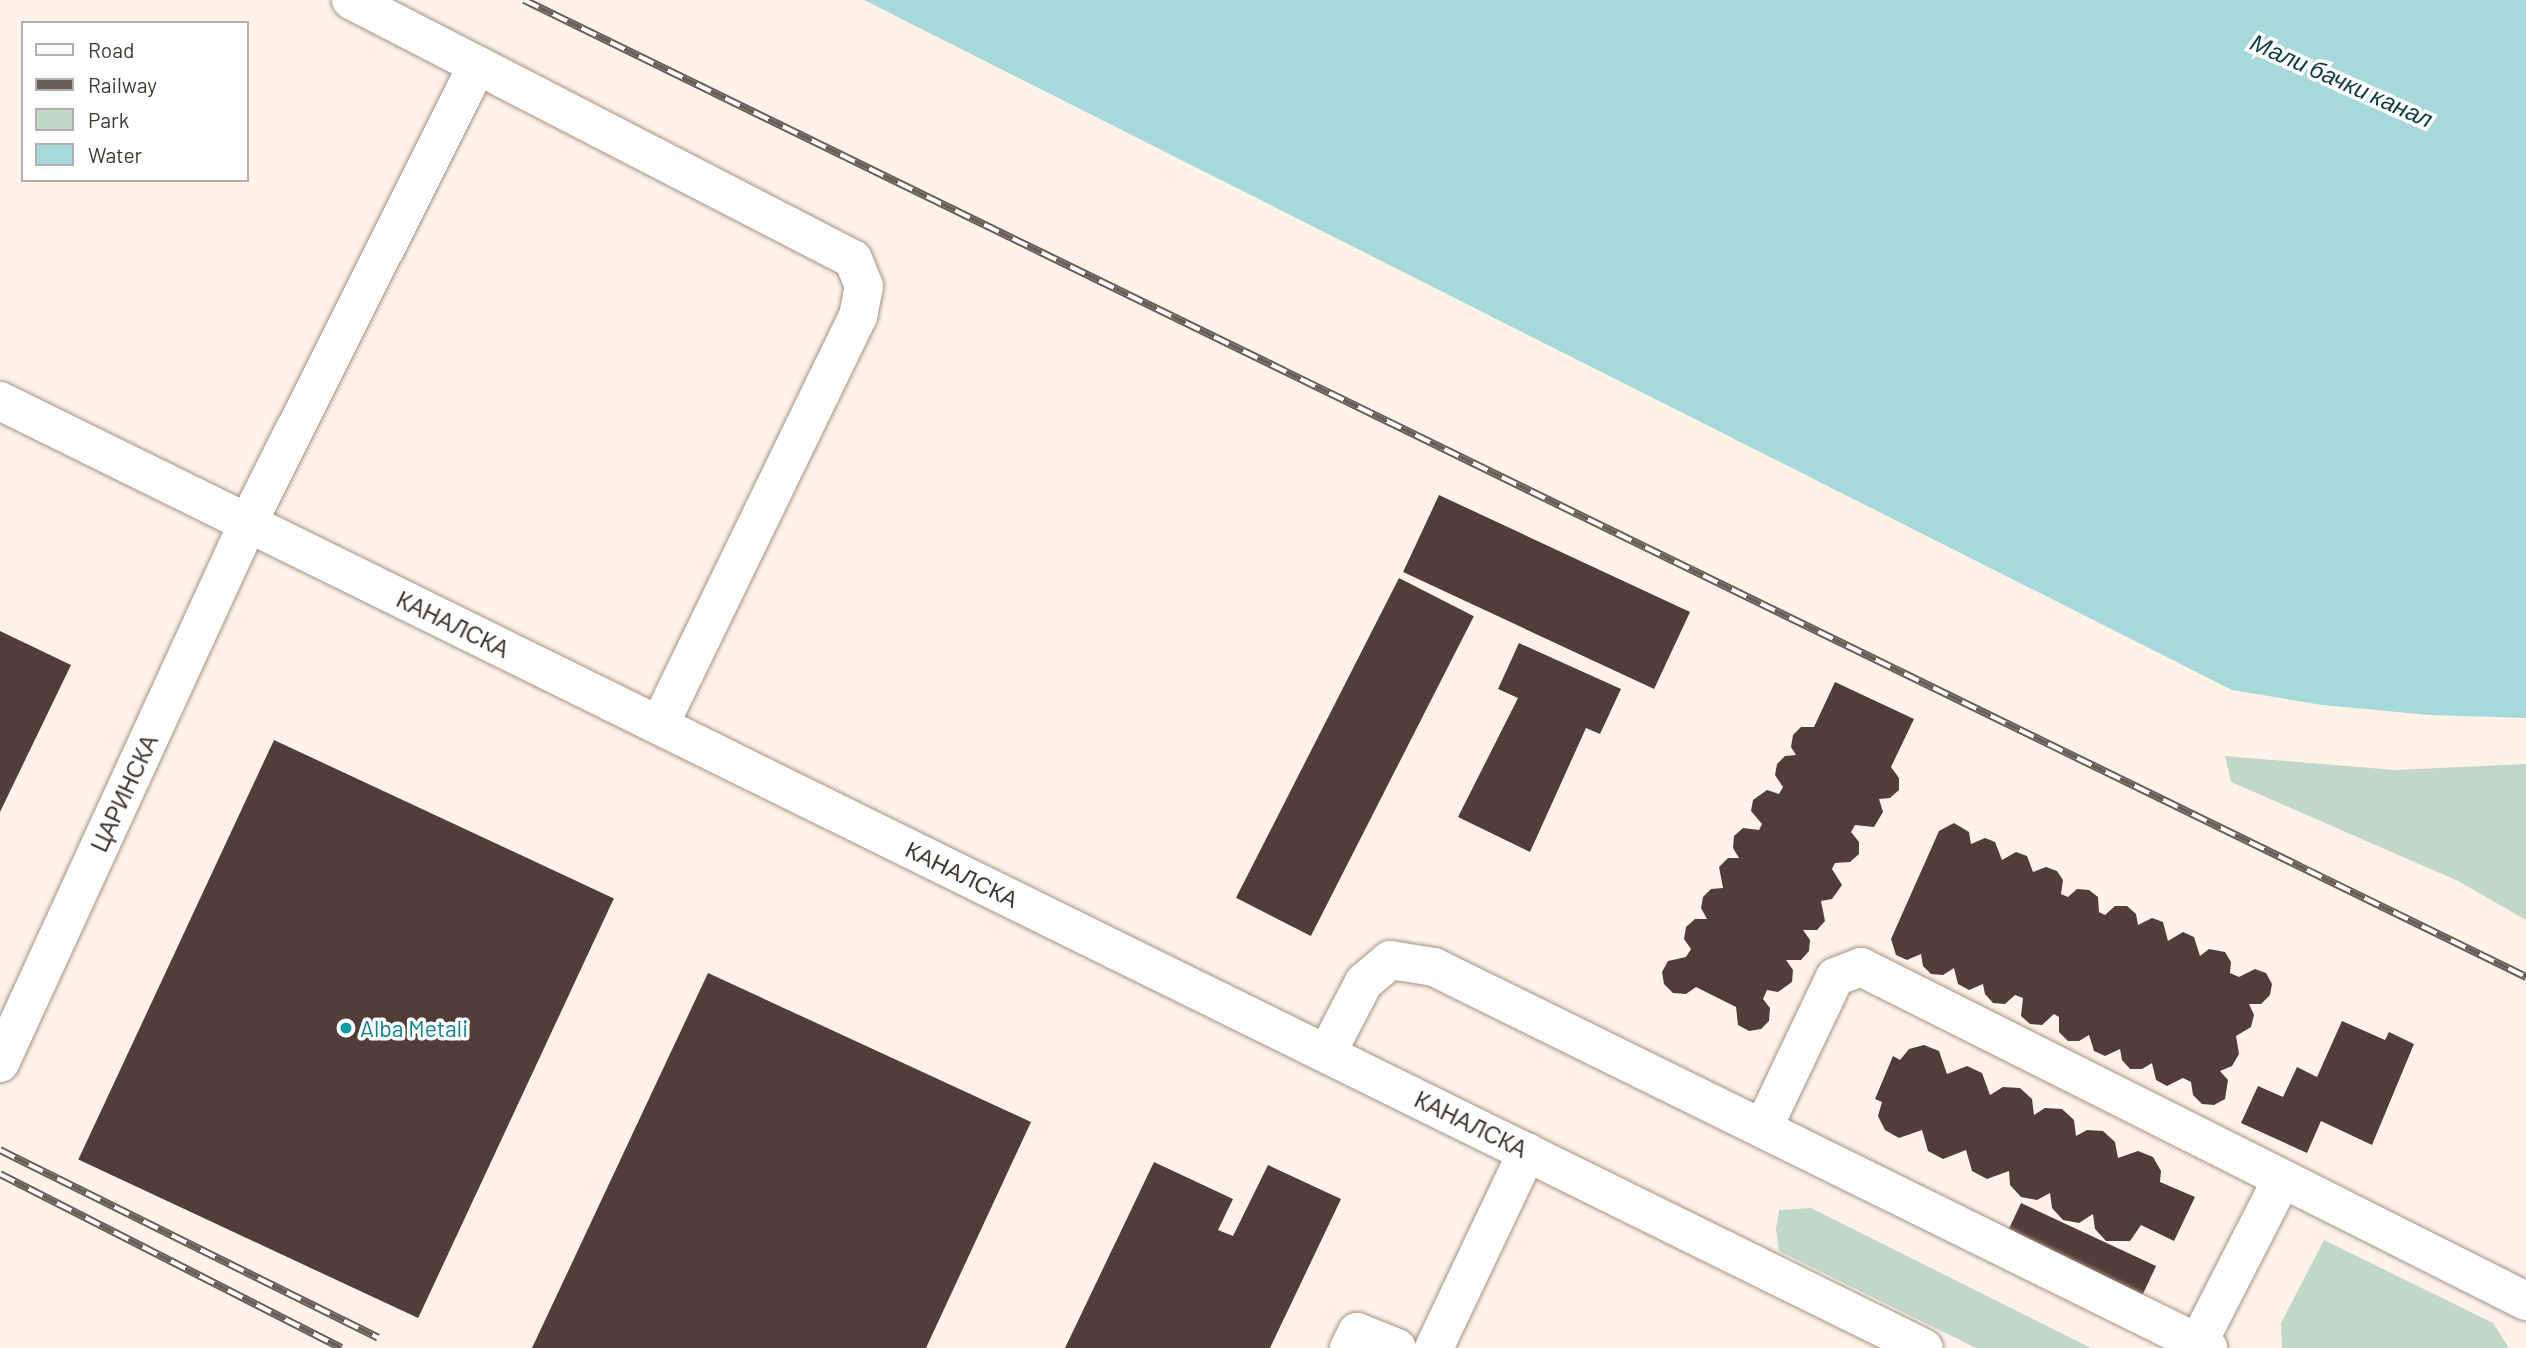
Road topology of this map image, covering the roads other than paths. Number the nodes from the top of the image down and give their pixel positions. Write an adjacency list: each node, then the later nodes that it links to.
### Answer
1 (351, 0): 2 (street)
2 (477, 65): 4 (street, ЦАРИНСКА); 5 (street)
3 (0, 401): 4 (street, КАНАЛСКА)
4 (248, 523): 5 (street, КАНАЛСКА); 7 (street, ЦАРИНСКА)
5 (659, 724): 6 (street, КАНАЛСКА)
6 (1327, 1053): 8 (street); 9 (street, КАНАЛСКА)
7 (0, 1063)
8 (1763, 1128): 10 (street); 12 (street)
9 (1527, 1152): 15 (street); 16 (street, КАНАЛСКА)
10 (2282, 1179): 11 (street); 12 (street)
11 (2526, 1301)
12 (2203, 1345)
13 (1349, 1348): 14 (street)
14 (1397, 1348)
15 (1434, 1348)
16 (1924, 1348)

